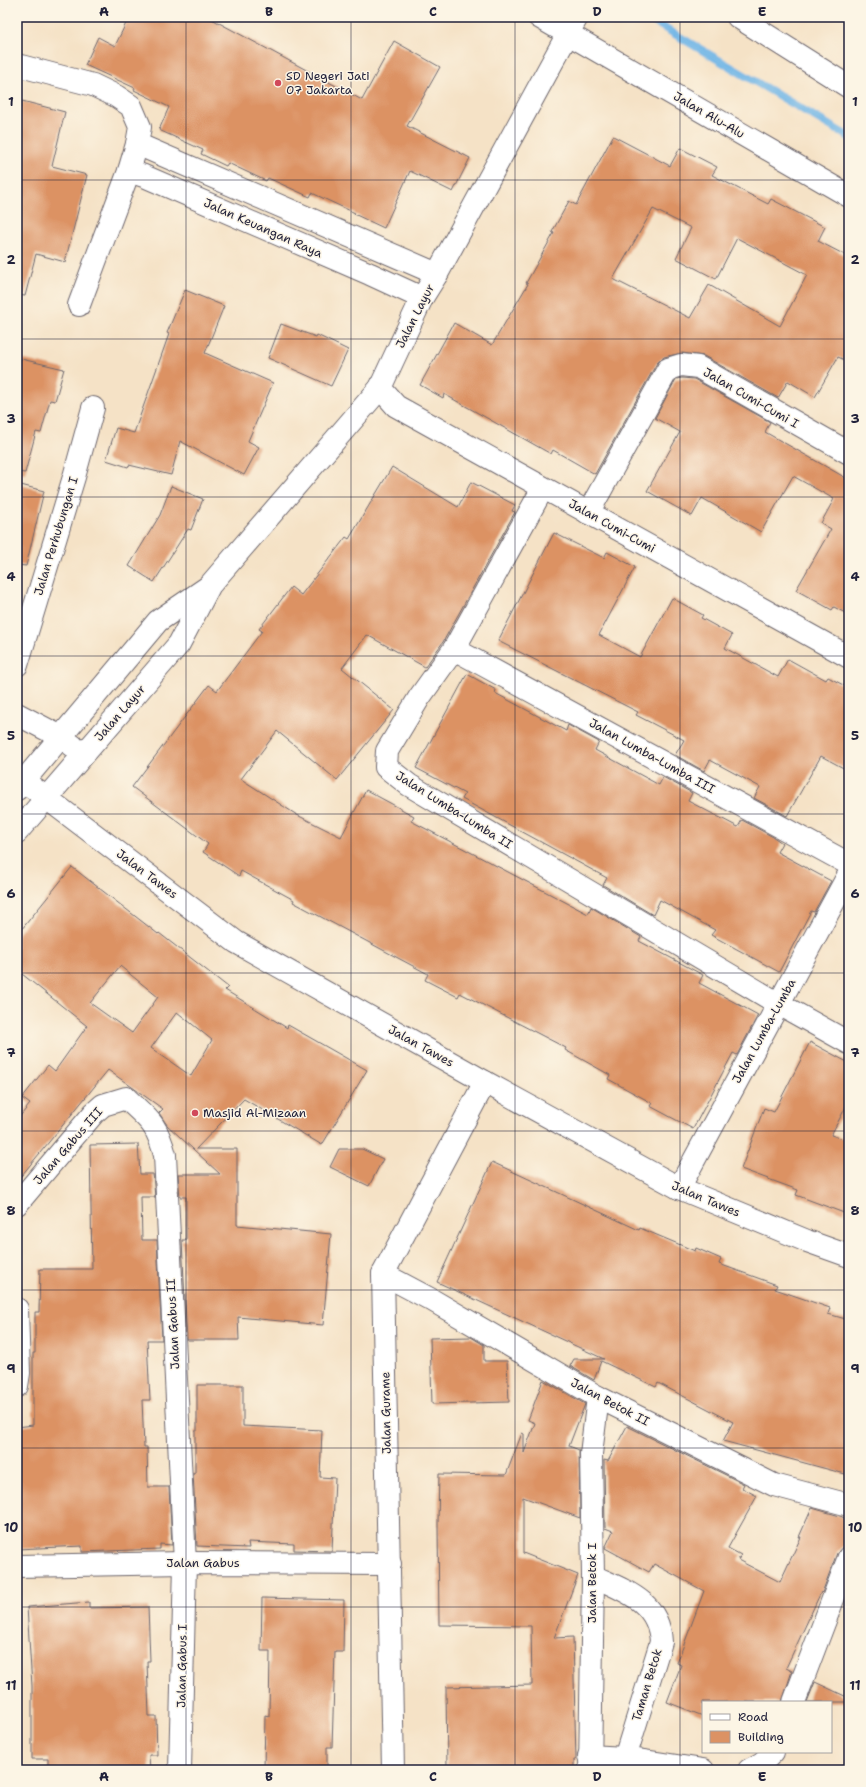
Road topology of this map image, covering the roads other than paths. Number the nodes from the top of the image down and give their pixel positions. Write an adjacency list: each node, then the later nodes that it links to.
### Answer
1 (539, 17): 3 (street, Jalan Alu-Alu)
2 (750, 20): 5 (street)
3 (573, 25): 8 (street, Jalan Alu-Alu); 9 (street, Jalan Layur)
4 (17, 65): 6 (street)
5 (849, 87)
6 (137, 144): 7 (street); 9 (street)
7 (129, 171): 10 (street, Jalan Keuangan Raya); 11 (street)
8 (849, 196)
9 (437, 274): 10 (street, Jalan Layur)
10 (422, 298): 12 (street, Jalan Layur)
11 (78, 305)
12 (380, 388): 15 (street, Jalan Cumi-Cumi); 17 (street, Jalan Layur)
13 (93, 408): 20 (street, Jalan Perhubungan I)
14 (849, 453): 16 (street, Jalan Cumi-Cumi I)
15 (543, 488): 16 (street, Jalan Cumi-Cumi); 18 (street, Jalan Lumba-Lumba II)
16 (588, 513): 19 (street, Jalan Cumi-Cumi)
17 (210, 585): 22 (street, Jalan Layur); 23 (street, Jalan Layur)
18 (454, 649): 27 (street, Jalan Lumba-Lumba III); 29 (street, Jalan Lumba-Lumba II)
19 (849, 657)
20 (17, 665)
21 (17, 714): 22 (street)
22 (61, 737): 23 (street); 24 (street, Jalan Layur)
23 (85, 754): 25 (street, Jalan Layur)
24 (20, 785): 25 (street, Jalan Tawes)
25 (47, 799): 26 (street, Jalan Layur); 31 (street, Jalan Tawes)
26 (17, 832)
27 (849, 864)
28 (849, 874): 29 (street, Jalan Lumba-Lumba)
29 (779, 1004): 30 (street); 33 (street, Jalan Lumba-Lumba)
30 (849, 1043)
31 (485, 1082): 33 (street, Jalan Tawes); 36 (street, Jalan Gurame)
32 (126, 1098): 34 (street, Jalan Gabus III); 42 (street, Jalan Gabus II)
33 (679, 1188): 35 (street, Jalan Tawes)
34 (17, 1204)
35 (849, 1256)
36 (382, 1274): 39 (street, Jalan Betok II); 43 (street, Jalan Gurame)
37 (17, 1310): 38 (street)
38 (17, 1386)
39 (598, 1397): 40 (street, Jalan Betok II); 45 (street, Jalan Betok I)
40 (849, 1505)
41 (849, 1557): 46 (street)
42 (185, 1563): 43 (street, Jalan Gabus); 44 (street, Jalan Gabus); 50 (street, Jalan Gabus I)
43 (390, 1564): 51 (street, Jalan Gurame)
44 (17, 1566)
45 (593, 1576): 48 (street, Taman Betok); 49 (street, Jalan Betok I)
46 (794, 1701)
47 (772, 1753): 53 (street)
48 (625, 1758): 49 (street); 52 (street)
49 (589, 1763)
50 (180, 1770)
51 (393, 1770)
52 (704, 1770)
53 (749, 1770)

